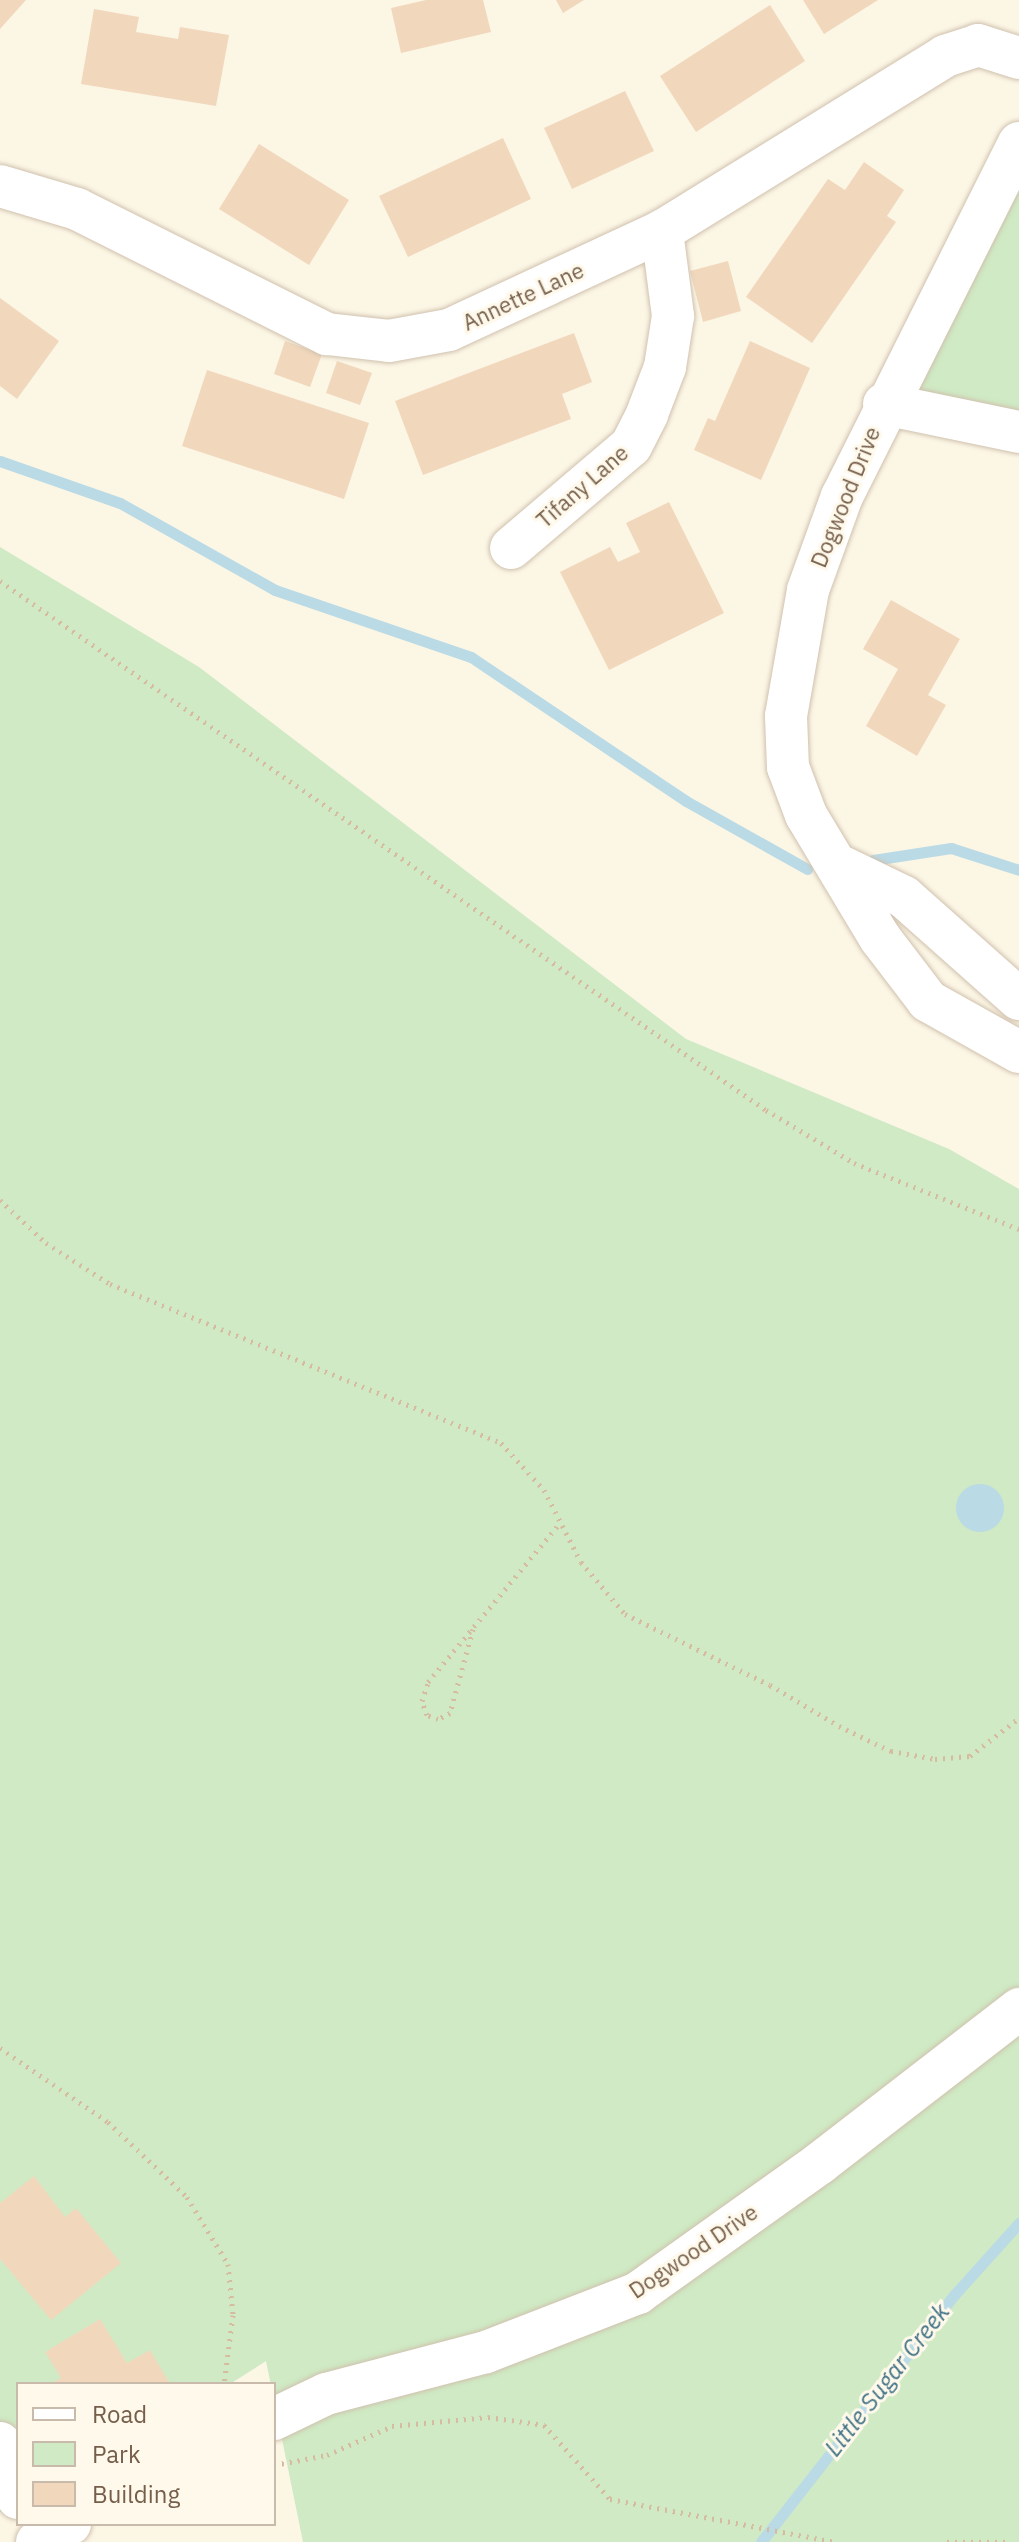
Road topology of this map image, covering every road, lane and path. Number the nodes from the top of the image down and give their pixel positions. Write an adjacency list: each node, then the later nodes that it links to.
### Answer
1 (1019, 58): 4 (street, Annette Lane)
2 (1019, 143): 5 (street, Dogwood Drive)
3 (0, 186): 4 (street, Annette Lane)
4 (662, 231): 7 (street, Tifany Lane)
5 (884, 404): 6 (street); 9 (street, Dogwood Drive)
6 (1019, 432)
7 (511, 548)
8 (0, 581): 13 (path)
9 (842, 867): 10 (street, Dogwood Drive); 11 (street, Dogwood Drive)
10 (1019, 999)
11 (1019, 1052)
12 (0, 1200): 14 (path)
13 (1019, 1229)
14 (560, 1523): 15 (path); 16 (path)
15 (473, 1629): 15 (path)
16 (1019, 1718)
17 (1019, 2009): 20 (street, Dogwood Drive)
18 (0, 2048): 19 (path)
19 (224, 2382)
20 (276, 2418)
21 (0, 2443): 23 (street)
22 (276, 2465): 26 (path)
23 (16, 2492)
24 (66, 2526): 25 (street)
25 (34, 2542)
26 (835, 2542)
27 (947, 2542): 28 (path)
28 (1008, 2542)

